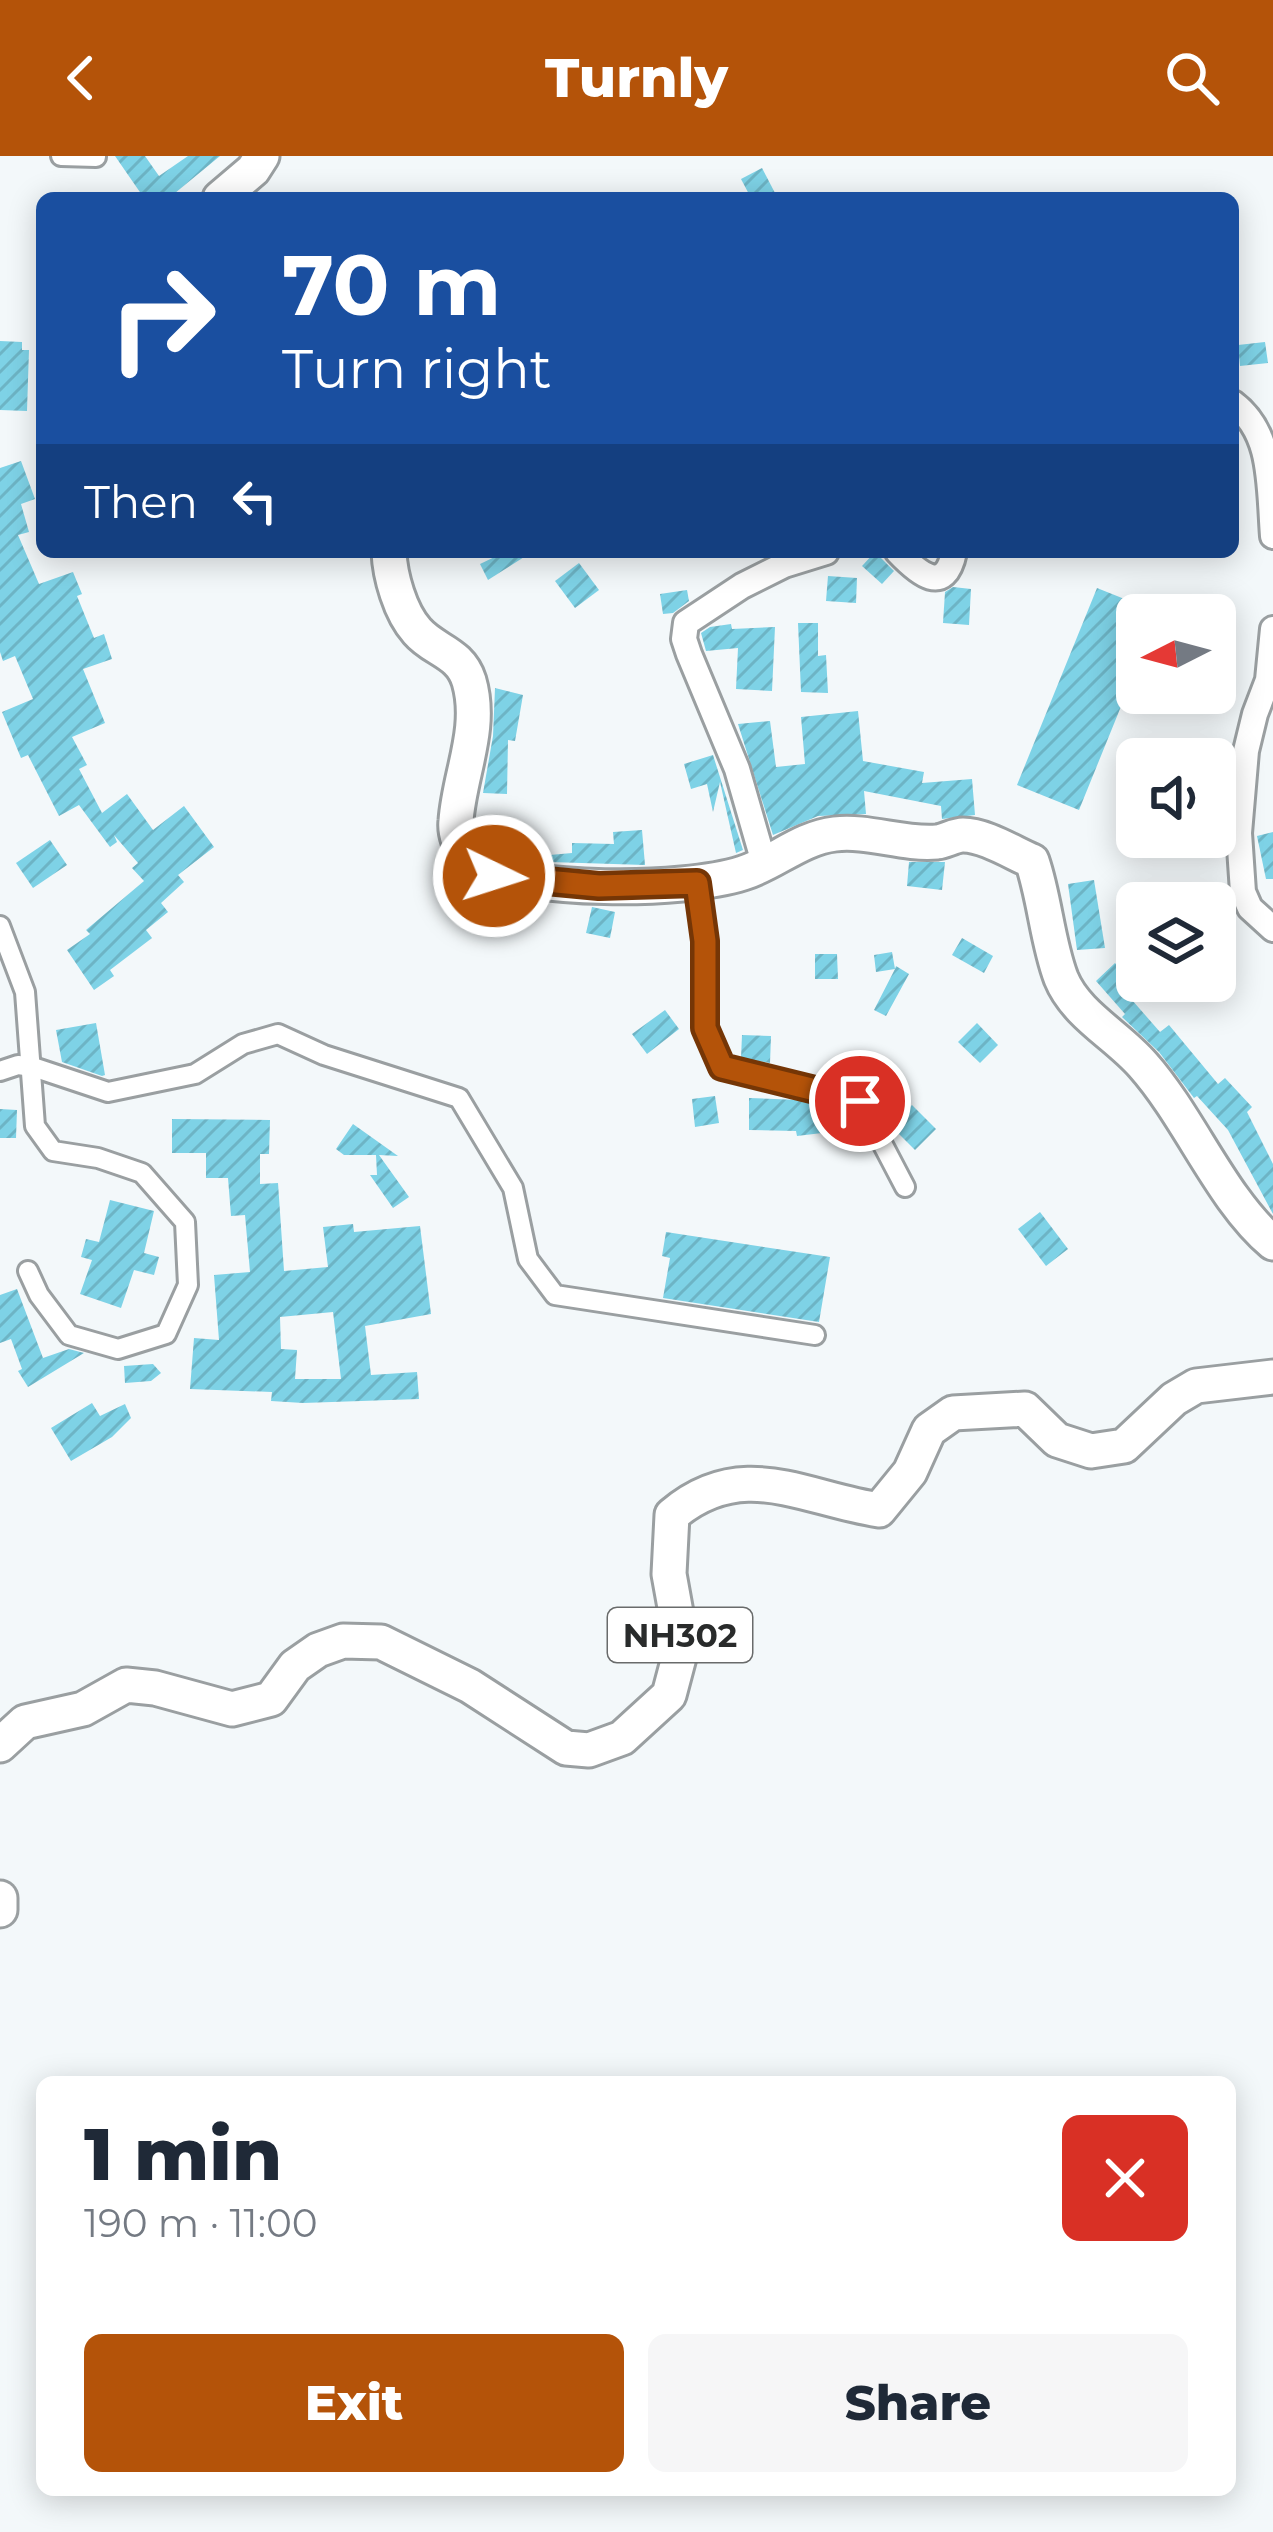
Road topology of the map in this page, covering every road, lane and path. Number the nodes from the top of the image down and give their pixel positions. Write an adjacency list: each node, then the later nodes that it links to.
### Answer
1 (61, 156): 3 (street)
2 (262, 156): 4 (highway)
3 (96, 157)
4 (227, 192)
5 (1239, 408): 6 (street)
6 (1273, 536)
7 (389, 558): 13 (highway)
8 (807, 558): 12 (street)
9 (905, 558): 10 (street)
10 (952, 558)
11 (1273, 629): 15 (street)
12 (764, 862): 13 (highway); 19 (highway)
13 (697, 883): 18 (street)
14 (0, 926): 16 (street)
15 (1273, 929)
16 (33, 1067): 17 (street); 20 (street); 21 (street)
17 (0, 1071)
18 (905, 1187)
19 (1273, 1244)
20 (28, 1271)
21 (815, 1335)
22 (1273, 1377): 23 (highway, NH302)
23 (0, 1745)
24 (0, 1898): 25 (highway)
25 (0, 1910)

